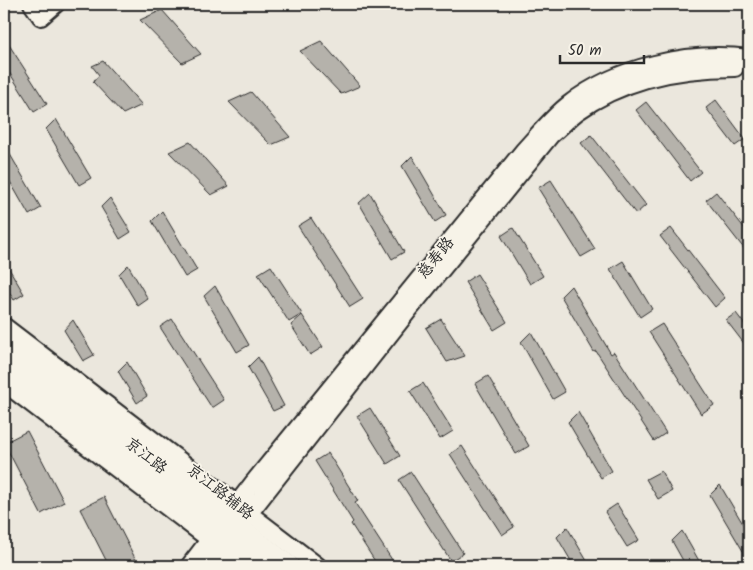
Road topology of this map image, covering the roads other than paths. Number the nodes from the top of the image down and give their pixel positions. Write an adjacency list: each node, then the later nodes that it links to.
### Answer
1 (32, 4): 2 (street)
2 (56, 4)
3 (749, 58): 9 (street, 慈寿路)
4 (749, 69): 9 (street, 慈寿路)
5 (4, 326): 9 (street, 京江路辅路)
6 (4, 345): 9 (main road, 京江路)
7 (4, 368): 9 (main road, 京江路)
8 (4, 383): 9 (street, 京江路辅路)
9 (228, 528): 10 (street, 慈寿路); 11 (street, 慈寿路); 12 (street, 京江路辅路); 13 (main road, 京江路); 14 (main road, 京江路); 15 (street, 京江路辅路)
10 (189, 566)
11 (208, 566)
12 (239, 566)
13 (265, 566)
14 (289, 566)
15 (318, 566)

